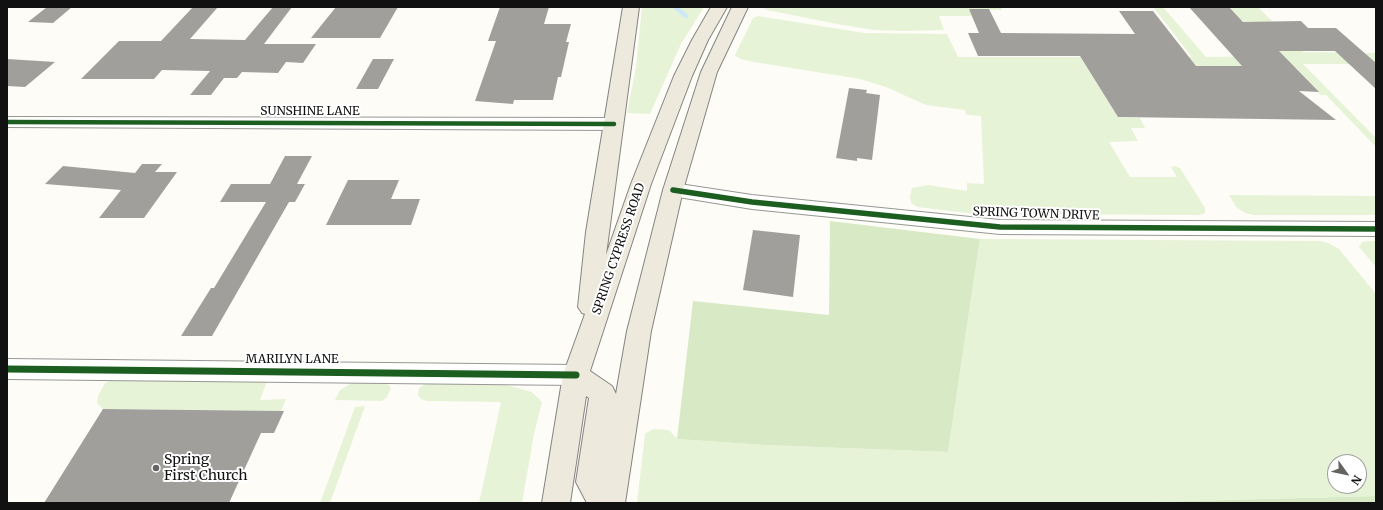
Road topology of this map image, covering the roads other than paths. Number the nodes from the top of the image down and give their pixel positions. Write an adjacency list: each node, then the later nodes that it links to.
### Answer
1 (631, 7): 6 (main road)
2 (719, 7): 4 (main road, SPRING CYPRESS ROAD)
3 (740, 7): 7 (main road)
4 (674, 98): 7 (main road); 9 (main road, SPRING CYPRESS ROAD)
5 (7, 122): 6 (street, SUNSHINE LANE)
6 (614, 124): 9 (main road)
7 (673, 190): 8 (street, SPRING TOWN DRIVE); 14 (main road)
8 (1376, 229)
9 (587, 344): 11 (main road, SPRING CYPRESS ROAD)
10 (7, 369): 11 (street, MARILYN LANE)
11 (576, 375): 12 (main road, SPRING CYPRESS ROAD); 13 (main road)
12 (556, 503)
13 (603, 503)
14 (611, 503)

